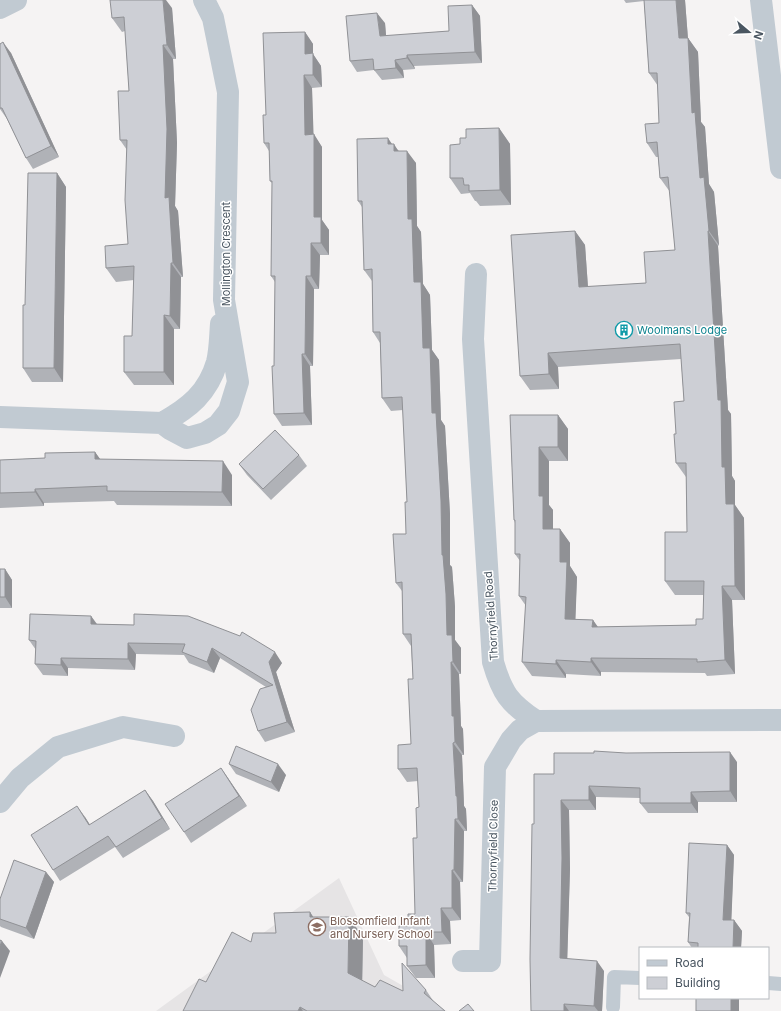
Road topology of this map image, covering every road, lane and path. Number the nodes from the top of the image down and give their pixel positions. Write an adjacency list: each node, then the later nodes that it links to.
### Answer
1 (16, 0): 4 (street)
2 (204, 0): 7 (street, Mollington Crescent)
3 (761, 0): 5 (street)
4 (0, 8)
5 (781, 168)
6 (476, 274): 11 (street, Thornyfield Road)
7 (224, 300): 9 (street); 9 (street, Mollington Crescent)
8 (0, 417): 9 (street)
9 (162, 423)
10 (781, 720): 11 (street)
11 (536, 721): 14 (street, Thornyfield Close)
12 (174, 736): 13 (street)
13 (0, 802)
14 (463, 961)
15 (639, 978): 18 (lane)
16 (769, 984): 17 (lane)
17 (781, 984)
18 (613, 1007)

